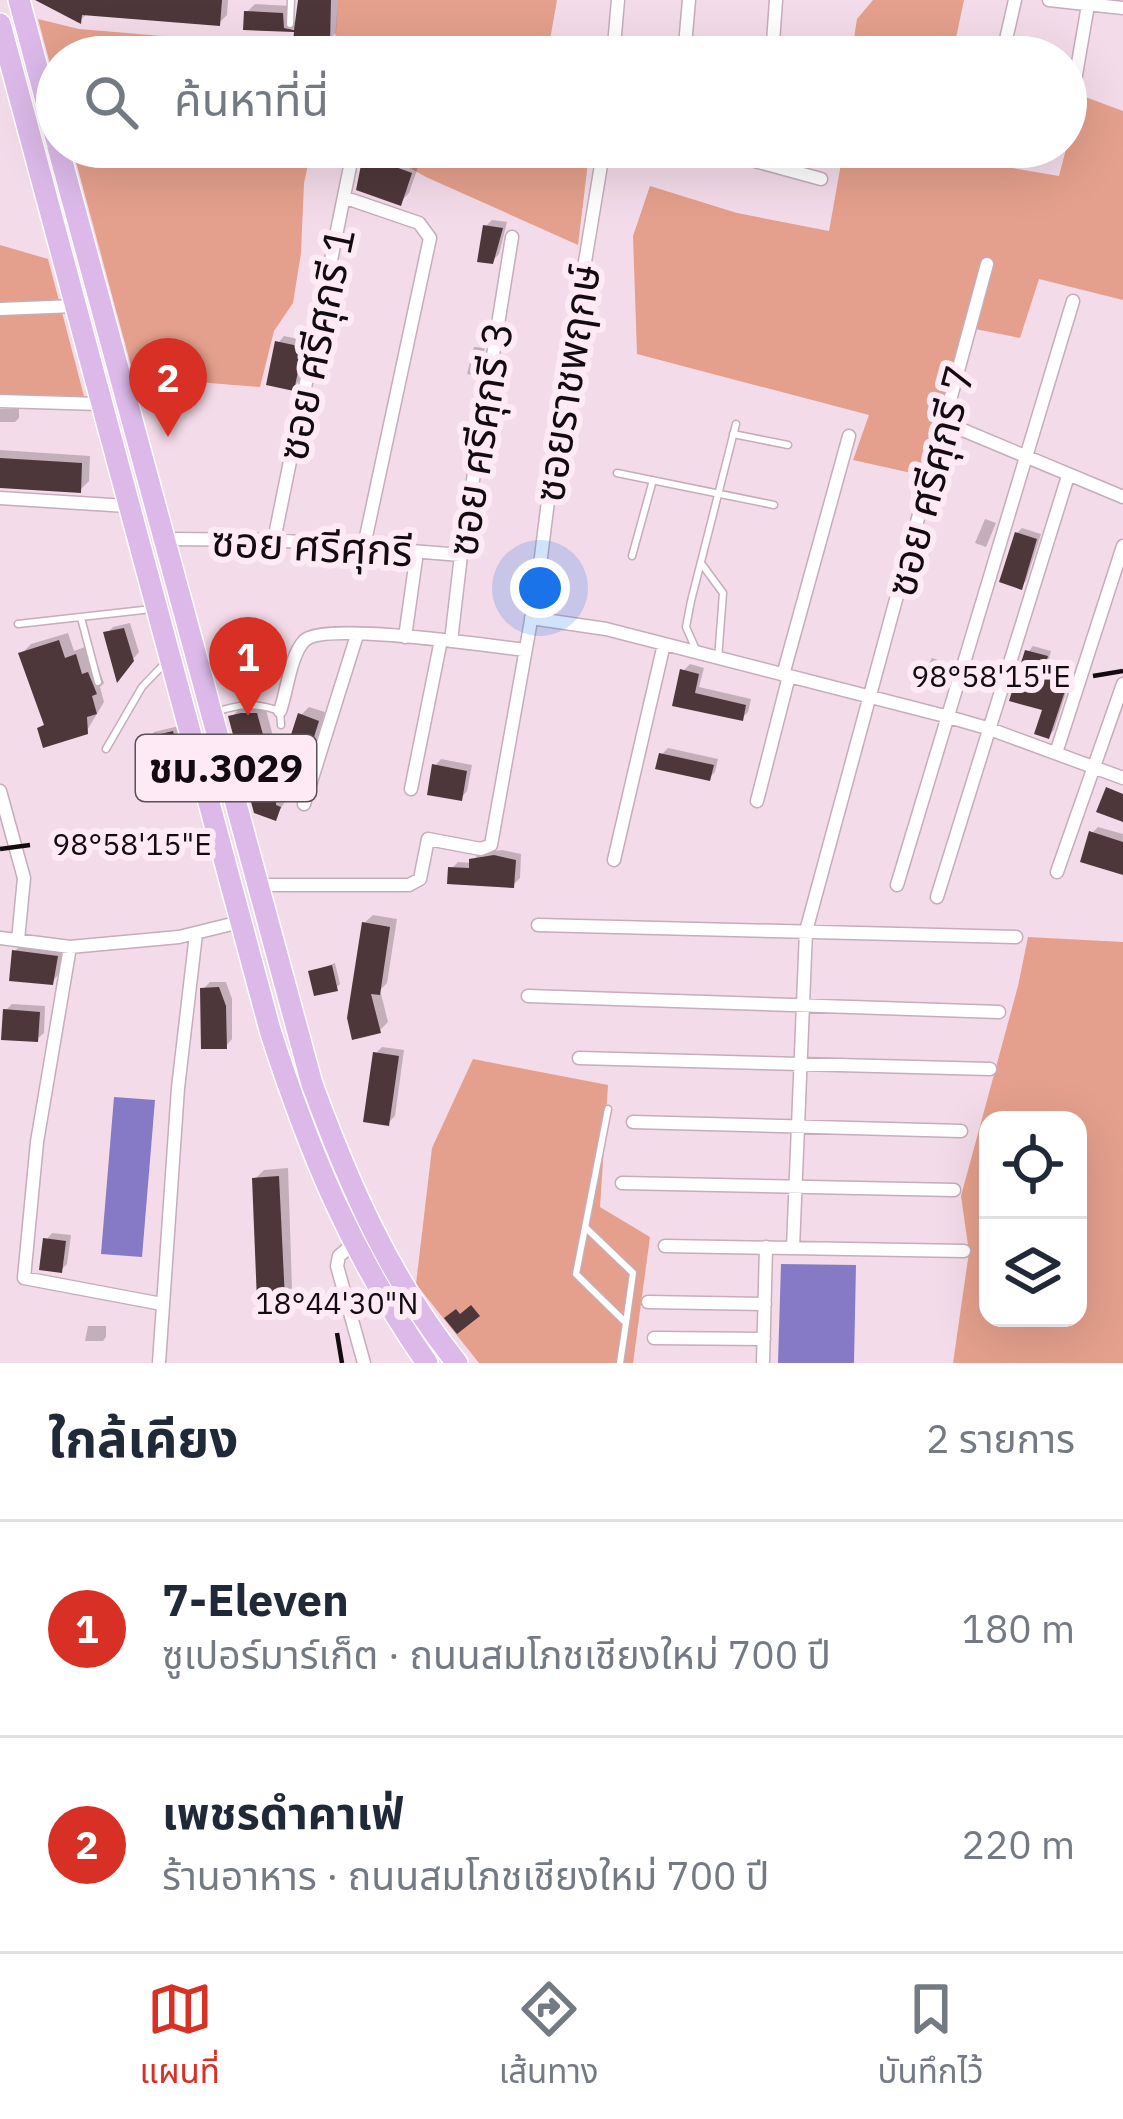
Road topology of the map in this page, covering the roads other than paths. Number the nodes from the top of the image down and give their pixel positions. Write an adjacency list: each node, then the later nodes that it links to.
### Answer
1 (19, 0): 17 (main road, ชม.3029)
2 (291, 0): 11 (lane)
3 (618, 0): 12 (street)
4 (689, 0): 13 (street)
5 (776, 0): 14 (street)
6 (1015, 0): 15 (street)
7 (1049, 0): 8 (street)
8 (1088, 5): 9 (street); 16 (street)
9 (1123, 8)
10 (0, 24): 18 (main road, ชม.3029)
11 (290, 24)
12 (615, 36)
13 (686, 36)
14 (773, 36)
15 (1007, 36)
16 (1083, 36)
17 (36, 63)
18 (36, 159)
19 (38, 168): 29 (main road, ชม.3029)
20 (64, 168): 47 (main road, ชม.3029)
21 (351, 168): 25 (street, ซอย ศรีศุกรี 1)
22 (601, 168): 57 (street, ซอยราชพฤกษ์)
23 (783, 168): 24 (street)
24 (821, 179)
25 (346, 198): 48 (street, ซอย ศรีศุกรี 1); 49 (street)
26 (512, 237): 52 (street, ซอย ศรีศุกรี 3)
27 (987, 264): 33 (street, ซอย ศรีศุกรี 7)
28 (1073, 302): 38 (street)
29 (75, 306): 30 (street); 32 (main road, ชม.3029)
30 (0, 310)
31 (0, 401): 32 (street)
32 (100, 404): 46 (main road, ชม.3029)
33 (946, 423): 38 (street); 70 (street, ซอย ศรีศุกรี 7)
34 (736, 424): 35 (lane)
35 (733, 434): 37 (lane); 42 (lane)
36 (849, 436): 67 (street)
37 (788, 446)
38 (1028, 455): 40 (street); 72 (street)
39 (617, 473): 41 (lane)
40 (1068, 476): 43 (street); 74 (street)
41 (652, 480): 42 (lane); 53 (lane)
42 (718, 494): 45 (lane); 54 (lane)
43 (1123, 497)
44 (0, 498): 46 (street)
45 (774, 505)
46 (128, 506): 55 (main road, ชม.3029)
47 (164, 539): 48 (street, ซอย ศรีศุกรี); 71 (main road, ชม.3029)
48 (274, 540): 49 (street, ซอย ศรีศุกรี)
49 (364, 546): 51 (street, ซอย ศรีศุกรี)
50 (1123, 546): 76 (street)
51 (417, 552): 52 (street, ซอย ศรีศุกรี); 60 (street)
52 (461, 555): 61 (street, ซอย ศรีศุกรี 3)
53 (632, 556)
54 (701, 562): 64 (lane); 65 (lane)
55 (154, 608): 56 (lane); 66 (main road, ชม.3029)
56 (81, 618): 58 (lane); 68 (lane)
57 (531, 618): 62 (street); 63 (street, ซอยราชพฤกษ์)
58 (18, 624)
59 (357, 634): 60 (street); 73 (street); 82 (street)
60 (405, 637): 61 (street)
61 (446, 641): 63 (street); 79 (street, ซอย ศรีศุกรี 3)
62 (664, 644): 64 (street); 83 (street)
63 (525, 650): 85 (street, ซอยราชพฤกษ์)
64 (698, 653): 65 (street)
65 (718, 659): 67 (street)
66 (168, 661): 75 (lane); 88 (main road, ชม.3029)
67 (786, 675): 70 (street); 81 (street)
68 (98, 682)
69 (1123, 684): 77 (street)
70 (871, 697): 72 (street); 90 (street, ซอย ศรีศุกรี 7)
71 (211, 713): 73 (lane); 85 (main road, ชม.3029)
72 (945, 716): 74 (street); 86 (street)
73 (281, 718)
74 (987, 728): 76 (street); 87 (street)
75 (106, 749)
76 (1056, 753): 77 (street)
77 (1095, 769): 78 (street); 84 (street)
78 (1123, 778)
79 (411, 789)
80 (0, 791): 94 (street)
81 (757, 801)
82 (304, 804)
83 (614, 860)
84 (1057, 872)
85 (256, 885): 124 (main road, ชม.3029)
86 (897, 885)
87 (937, 897)
88 (240, 922): 91 (street); 110 (main road, ชม.3029)
89 (538, 925): 90 (street)
90 (806, 931): 93 (street); 97 (street, ซอย ศรีศุกรี 7)
91 (196, 934): 95 (street); 116 (street)
92 (0, 938): 94 (street)
93 (1016, 938)
94 (18, 940): 95 (street)
95 (70, 947): 116 (street)
96 (529, 996): 97 (street)
97 (803, 1005): 98 (street); 100 (street, ซอย ศรีศุกรี 7)
98 (999, 1012)
99 (579, 1058): 100 (street)
100 (801, 1064): 101 (street); 104 (street, ซอย ศรีศุกรี 7)
101 (990, 1069)
102 (608, 1109): 109 (lane)
103 (633, 1123): 104 (street)
104 (798, 1127): 105 (street); 107 (street, ซอย ศรีศุกรี 7)
105 (961, 1131)
106 (622, 1183): 107 (street)
107 (796, 1186): 108 (street); 113 (street, ซอย ศรีศุกรี 7)
108 (955, 1190)
109 (584, 1226): 118 (lane); 118 (lane)
110 (353, 1244): 122 (street); 123 (main road, ชม.3029)
111 (665, 1246): 112 (street)
112 (766, 1247): 113 (street); 117 (street)
113 (793, 1248): 114 (street)
114 (964, 1251)
115 (648, 1302): 117 (street)
116 (162, 1304): 121 (street)
117 (765, 1304): 120 (street)
118 (626, 1323): 125 (lane)
119 (654, 1338): 120 (street)
120 (764, 1339): 126 (street)
121 (159, 1363)
122 (364, 1363)
123 (427, 1363)
124 (457, 1363)
125 (620, 1363)
126 (763, 1363)

